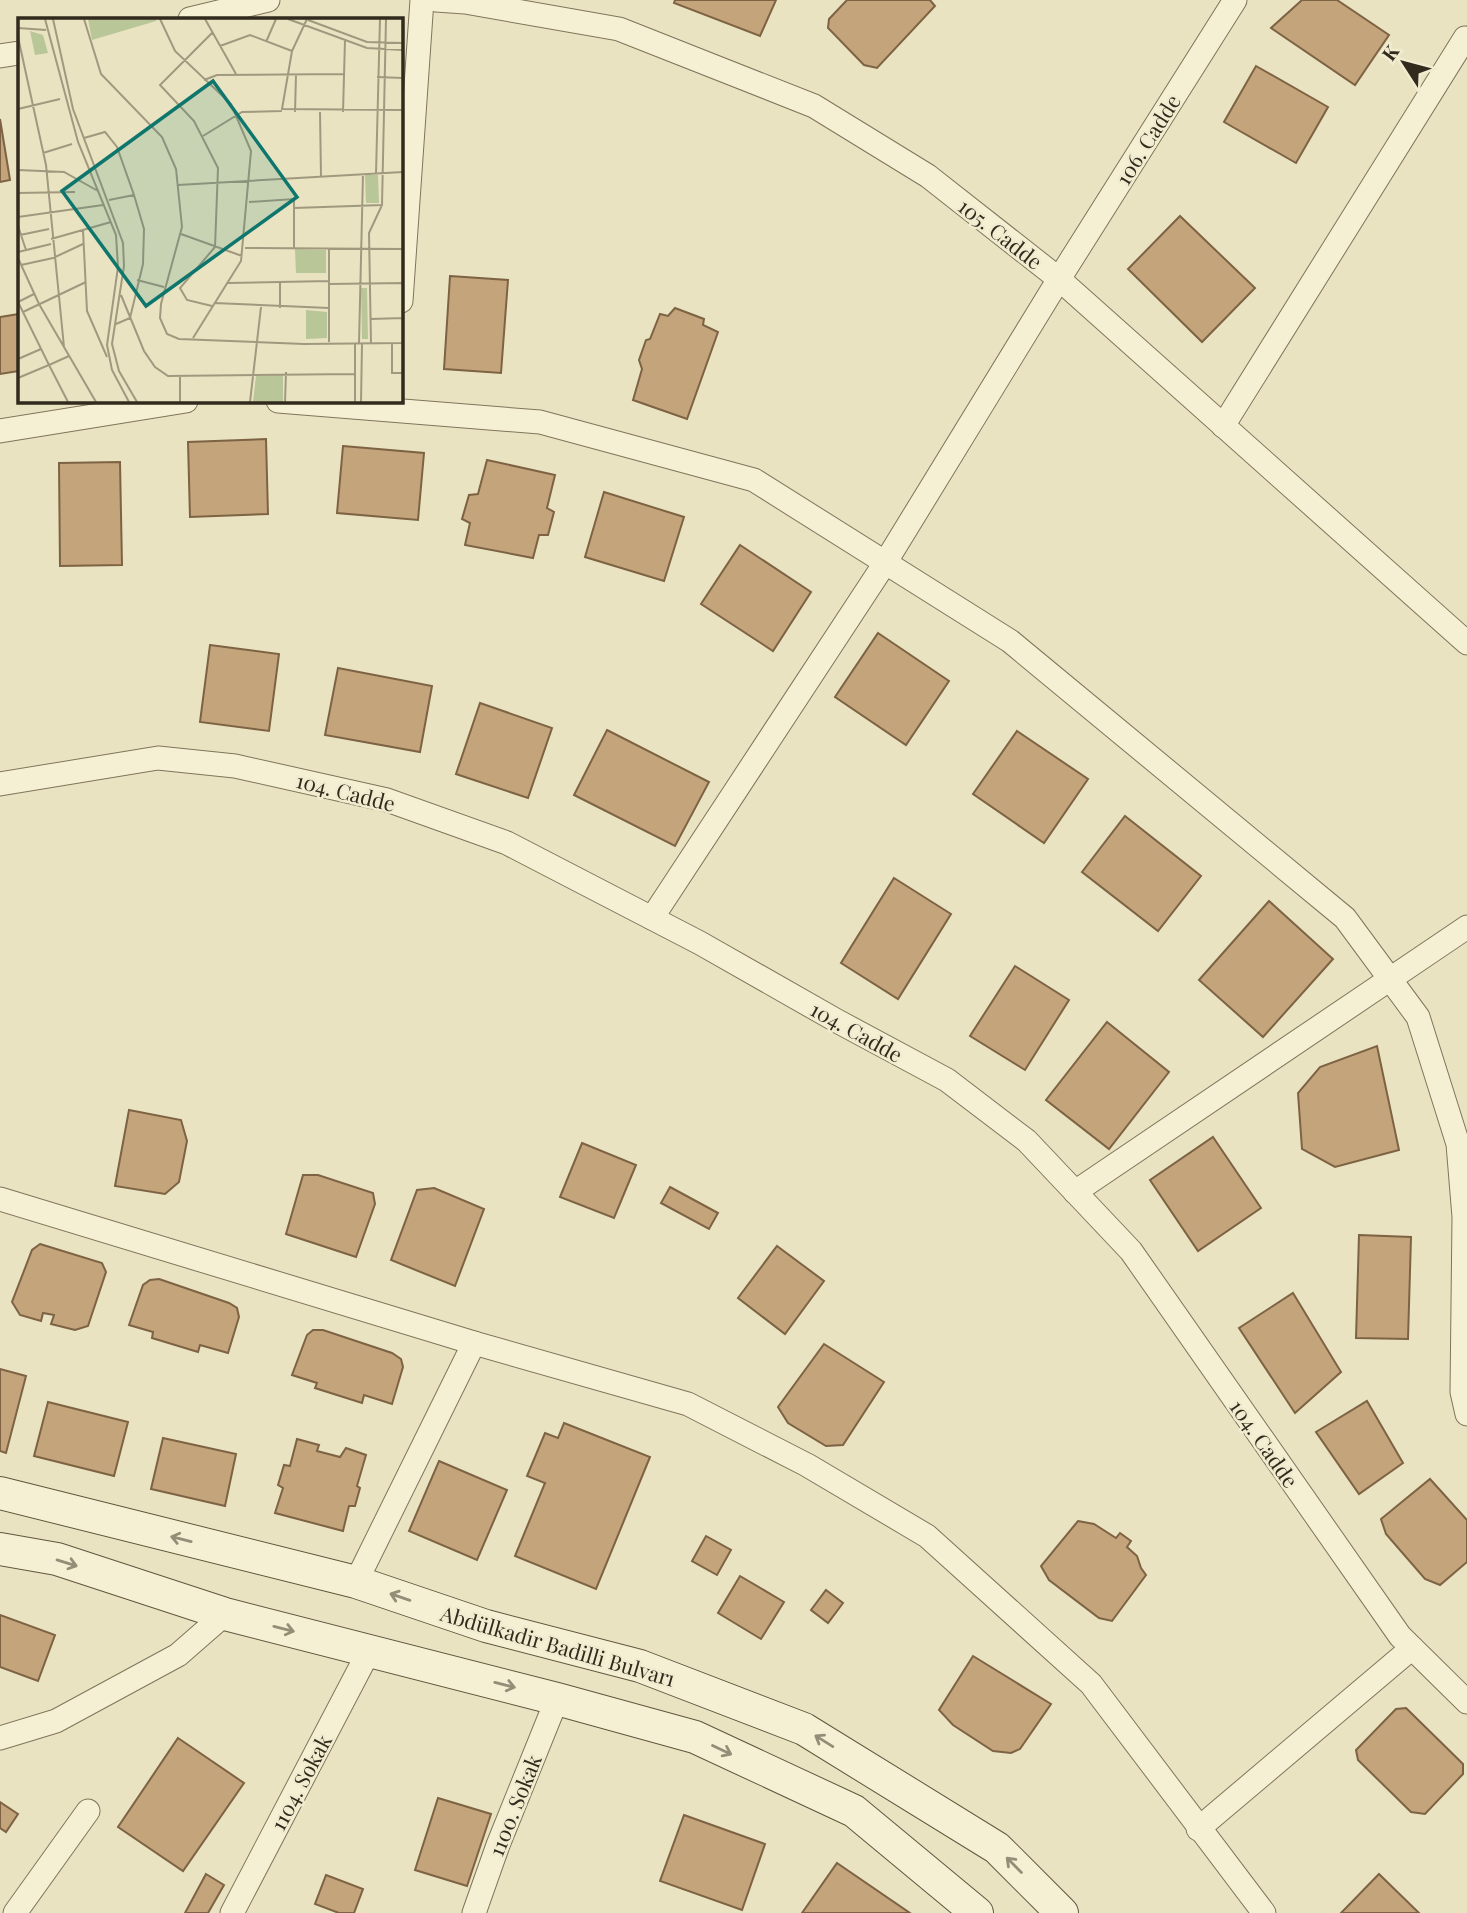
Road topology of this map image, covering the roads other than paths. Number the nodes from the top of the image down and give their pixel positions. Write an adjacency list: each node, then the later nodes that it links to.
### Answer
1 (268, 0): 5 (street)
2 (422, 0): 10 (street)
3 (436, 0): 9 (street, 105. Cadde)
4 (1235, 0): 9 (street, 106. Cadde)
5 (194, 18)
6 (1467, 40): 14 (street)
7 (18, 53): 8 (street)
8 (0, 56)
9 (1059, 279): 14 (street, 105. Cadde); 16 (street, 106. Cadde)
10 (402, 287)
11 (180, 402): 15 (street)
12 (307, 402): 13 (street)
13 (393, 405): 16 (street)
14 (1223, 426): 17 (street, 105. Cadde)
15 (0, 431)
16 (885, 563): 19 (street, 106. Cadde); 21 (street)
17 (1467, 643)
18 (0, 784): 19 (street, 104. Cadde)
19 (652, 919): 22 (street, 104. Cadde)
20 (1467, 927): 21 (street)
21 (1391, 980): 22 (street); 25 (street)
22 (1075, 1192): 30 (street, 104. Cadde)
23 (0, 1199): 24 (street)
24 (474, 1343): 28 (street); 36 (street)
25 (1467, 1414)
26 (0, 1493): 28 (main road, Abdülkadir Badilli Bulvarı, one-way to 26)
27 (0, 1549): 29 (main road, one-way to 29)
28 (356, 1582): 41 (main road, Abdülkadir Badilli Bulvarı, one-way to 28)
29 (225, 1614): 31 (main road, one-way to 31); 34 (street)
30 (1412, 1648): 33 (street, 104. Cadde); 36 (street)
31 (369, 1651): 32 (main road, one-way to 32); 38 (street, 1104. Sokak)
32 (557, 1699): 39 (street, 1100. Sokak); 40 (main road, one-way to 40)
33 (1467, 1702)
34 (0, 1738)
35 (88, 1811): 37 (street)
36 (1199, 1829): 42 (street)
37 (15, 1913)
38 (232, 1913)
39 (474, 1913)
40 (977, 1913)
41 (1062, 1913)
42 (1264, 1913)

